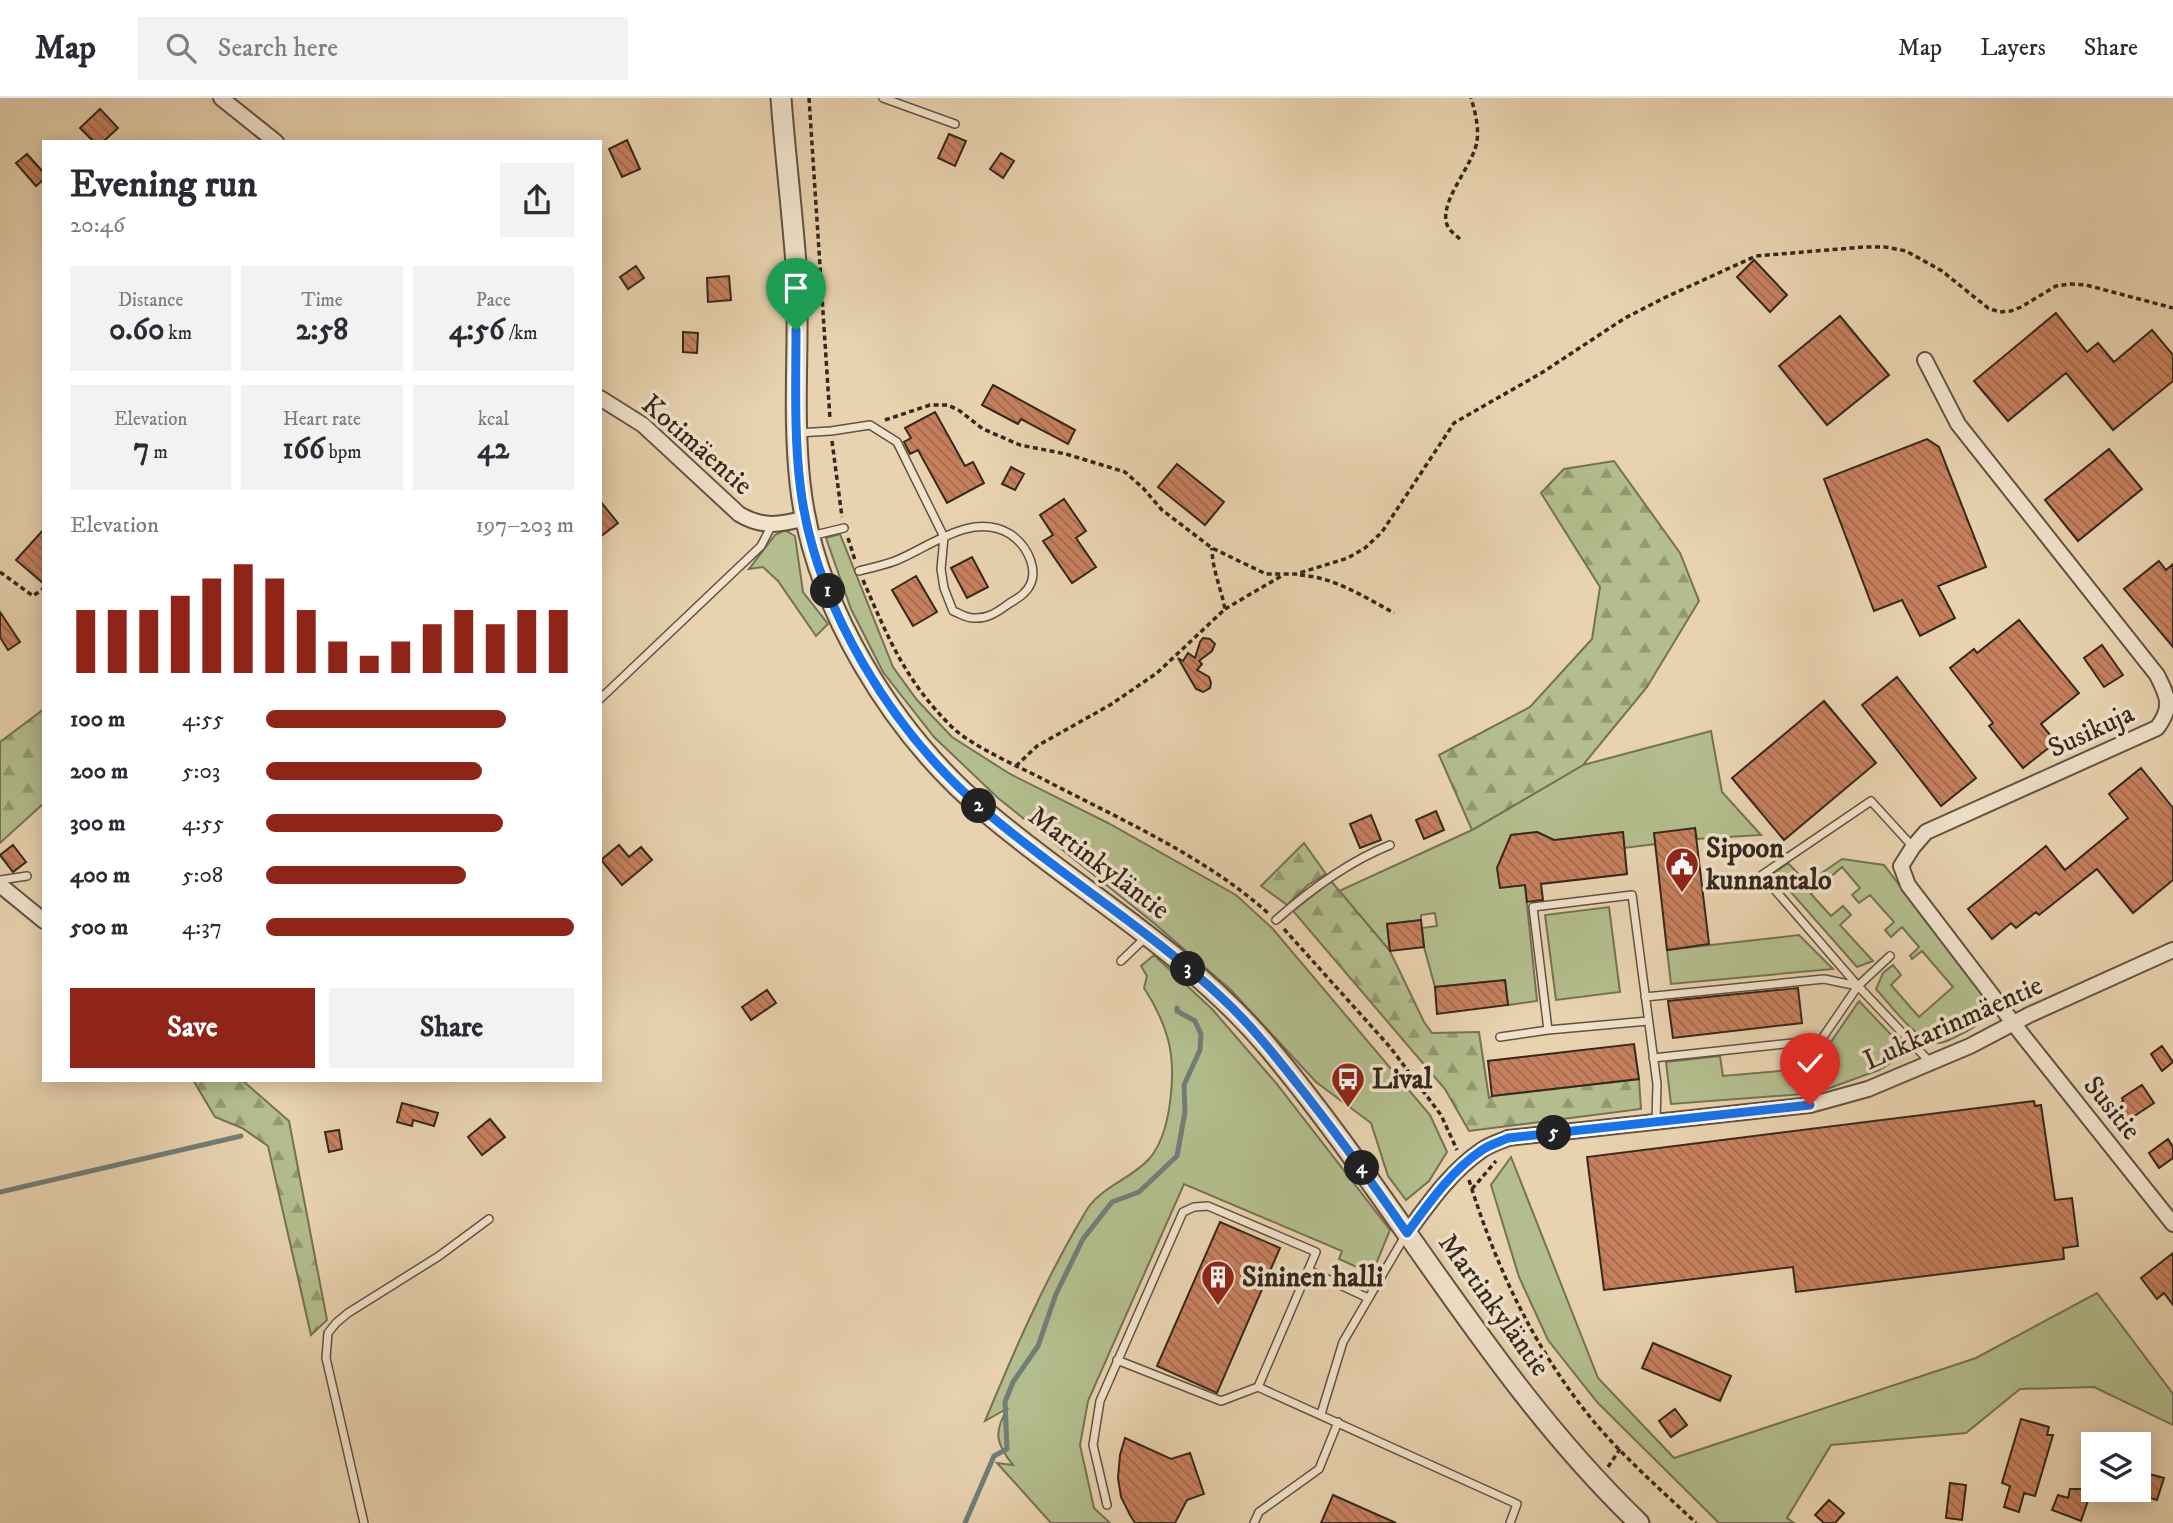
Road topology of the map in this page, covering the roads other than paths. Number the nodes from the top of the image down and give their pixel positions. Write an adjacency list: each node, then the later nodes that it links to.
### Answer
1 (221, 98): 5 (street)
2 (781, 98): 8 (street, Martinkyläntie)
3 (883, 98): 4 (lane)
4 (955, 124)
5 (274, 140)
6 (1925, 360): 16 (street, Susikuja)
7 (602, 399): 9 (street, Kotimäentie)
8 (796, 433): 10 (street, Martinkyläntie); 12 (lane)
9 (772, 525): 10 (street, Kotimäentie); 14 (lane)
10 (808, 527): 11 (lane); 21 (street, Martinkyläntie)
11 (844, 528)
12 (944, 537): 12 (lane); 13 (lane)
13 (859, 571)
14 (602, 697)
15 (1390, 845): 20 (lane)
16 (1913, 847): 25 (lane); 28 (street)
17 (27, 876): 18 (lane)
18 (0, 883): 19 (street)
19 (42, 919)
20 (1276, 920)
21 (1149, 934): 24 (lane); 36 (street, Martinkyläntie)
22 (2173, 950): 28 (street, Lukkarinmäentie)
23 (1891, 956): 25 (lane)
24 (1121, 961)
25 (1858, 986): 26 (lane); 31 (lane); 32 (lane)
26 (1645, 997): 27 (lane); 29 (lane)
27 (1648, 1021): 29 (lane); 31 (lane)
28 (2014, 1022): 32 (street, Lukkarinmäentie); 35 (street, Susitie)
29 (1548, 1030): 30 (lane)
30 (1500, 1037)
31 (1653, 1058): 33 (lane)
32 (1929, 1061): 33 (street, Lukkarinmäentie)
33 (1656, 1121): 36 (street, Lukkarinmäentie)
34 (489, 1219): 44 (lane)
35 (2173, 1224)
36 (1407, 1233): 38 (lane); 47 (street, Martinkyläntie)
37 (1308, 1270): 38 (lane); 39 (lane); 40 (lane)
38 (1368, 1298): 41 (lane)
39 (1117, 1360): 40 (lane); 43 (lane)
40 (1258, 1387): 41 (lane)
41 (1321, 1414): 42 (lane)
42 (1338, 1422): 45 (lane); 46 (lane)
43 (1107, 1505)
44 (364, 1523)
45 (1254, 1523)
46 (1510, 1523)
47 (1639, 1523)

